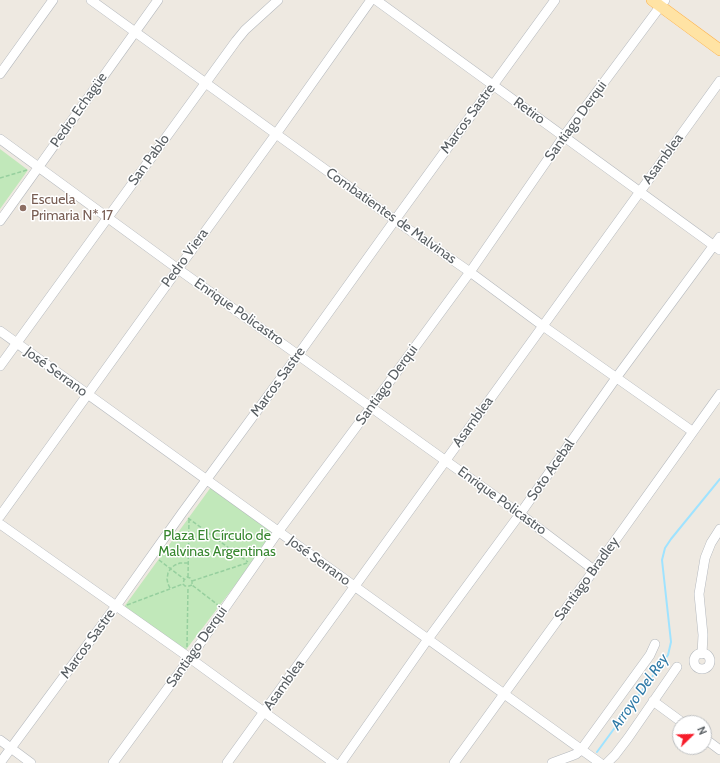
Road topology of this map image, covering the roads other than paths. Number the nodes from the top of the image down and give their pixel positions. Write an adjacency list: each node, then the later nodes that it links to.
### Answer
1 (54, 0): 11 (street)
2 (91, 0): 9 (street, Combatientes de Malvinas)
3 (158, 0): 9 (street, Pedro Echagüe)
4 (278, 0): 13 (street, San Pablo)
5 (371, 0): 15 (street, Pedro Viera)
6 (376, 0): 14 (street, Retiro)
7 (555, 0): 14 (street, Marcos Sastre)
8 (659, 2): 10 (main road); 16 (street, Santiago Derqui)
9 (135, 32): 13 (street, Combatientes de Malvinas); 18 (street, Pedro Echagüe)
10 (720, 50)
11 (0, 74)
12 (720, 81): 19 (street, Asamblea)
13 (205, 82): 15 (street, Combatientes de Malvinas); 20 (street, San Pablo)
14 (493, 85): 16 (street, Retiro); 21 (street, Marcos Sastre)
15 (276, 134): 21 (street, Combatientes de Malvinas); 25 (street, Pedro Viera)
16 (564, 136): 19 (street, Retiro); 26 (street, Santiago Derqui)
17 (0, 139): 18 (street, Enrique Policastro)
18 (39, 167): 20 (street, Enrique Policastro); 22 (street, Pedro Echagüe)
19 (640, 191): 24 (street, Retiro); 27 (street, Asamblea)
20 (108, 217): 25 (street, Enrique Policastro); 29 (street, San Pablo)
21 (395, 220): 26 (street, Combatientes de Malvinas); 30 (street, Marcos Sastre)
22 (0, 221)
23 (720, 237): 24 (street, Soto Acebal)
24 (717, 248): 32 (street, Soto Acebal)
25 (178, 268): 30 (street, Enrique Policastro); 33 (street, Pedro Viera)
26 (470, 272): 27 (street, Combatientes de Malvinas); 35 (street, Santiago Derqui)
27 (543, 326): 32 (street, Combatientes de Malvinas); 37 (street, Asamblea)
28 (0, 331): 29 (street, José Serrano)
29 (17, 343): 31 (street, San Pablo); 33 (street, José Serrano)
30 (298, 355): 35 (street, Enrique Policastro); 38 (street, Marcos Sastre)
31 (0, 366)
32 (616, 378): 36 (street, Combatientes de Malvinas); 39 (street, Soto Acebal)
33 (87, 394): 38 (street, José Serrano); 40 (street, Pedro Viera)
34 (720, 394): 36 (street, Santiago Bradley)
35 (371, 408): 37 (street, Enrique Policastro); 43 (street, Santiago Derqui)
36 (692, 431): 44 (street, Santiago Bradley)
37 (445, 461): 39 (street, Enrique Policastro); 45 (street, Asamblea)
38 (207, 480): 43 (street, José Serrano); 46 (street, Marcos Sastre)
39 (520, 514): 44 (street, Enrique Policastro); 47 (street, Soto Acebal)
40 (0, 516)
41 (0, 524): 46 (street)
42 (720, 529): 49 (street)
43 (278, 532): 45 (street, José Serrano); 50 (street, Santiago Derqui)
44 (594, 570): 52 (street, Santiago Bradley)
45 (355, 587): 47 (street, José Serrano); 54 (street, Asamblea)
46 (119, 608): 50 (street); 57 (street, Marcos Sastre)
47 (428, 640): 52 (street, José Serrano); 64 (street, Soto Acebal)
48 (654, 644): 58 (street)
49 (702, 654)
50 (189, 657): 54 (street); 61 (street, Santiago Derqui)
51 (677, 667): 53 (street)
52 (504, 694): 58 (street, José Serrano); 65 (street, Santiago Bradley)
53 (653, 701): 55 (street); 68 (street)
54 (264, 713): 62 (street, Asamblea); 63 (street)
55 (672, 715)
56 (0, 740): 57 (street)
57 (11, 748): 59 (street, Marcos Sastre); 60 (street)
58 (581, 750): 66 (street); 67 (street, José Serrano)
59 (0, 763)
60 (31, 763)
61 (114, 763)
62 (227, 763)
63 (334, 763)
64 (340, 763)
65 (454, 763)
66 (552, 763)
67 (600, 763)
68 (607, 763)

